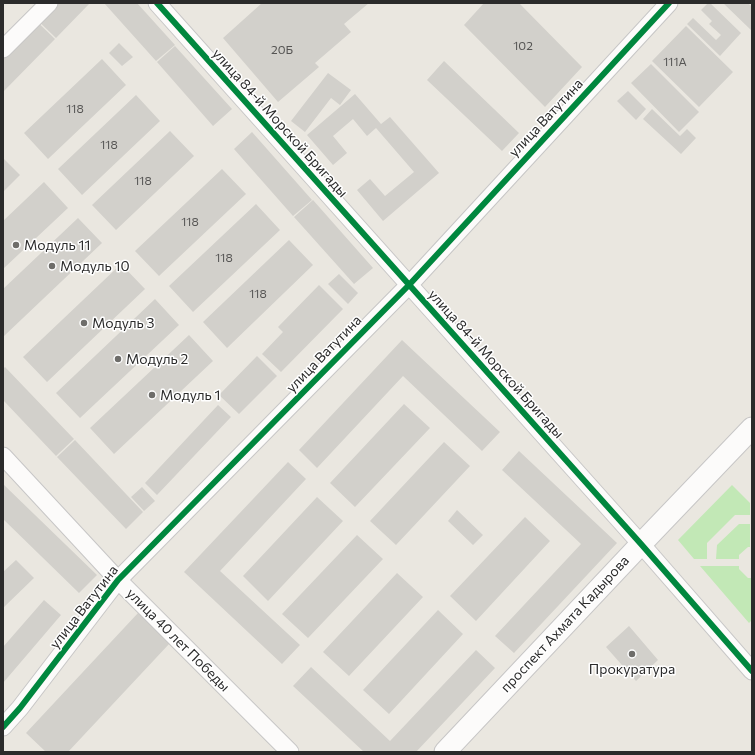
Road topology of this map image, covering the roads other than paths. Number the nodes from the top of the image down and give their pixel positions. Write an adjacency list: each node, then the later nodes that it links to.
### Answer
1 (49, 3): 4 (street)
2 (157, 3): 5 (street, улица 84-й Морской Бригады)
3 (669, 3): 5 (street, улица Ватутина)
4 (3, 49)
5 (408, 285): 8 (street, улица 84-й Морской Бригады); 9 (street, улица Ватутина)
6 (752, 428): 8 (street, проспект Ахмата Кадырова)
7 (3, 456): 9 (street, улица 40 лет Победы)
8 (641, 544): 10 (street, улица 84-й Морской Бригады); 13 (street, проспект Ахмата Кадырова)
9 (118, 580): 11 (street, улица Ватутина); 12 (street, улица 40 лет Победы)
10 (752, 671)
11 (3, 727)
12 (290, 752)
13 (445, 752)

